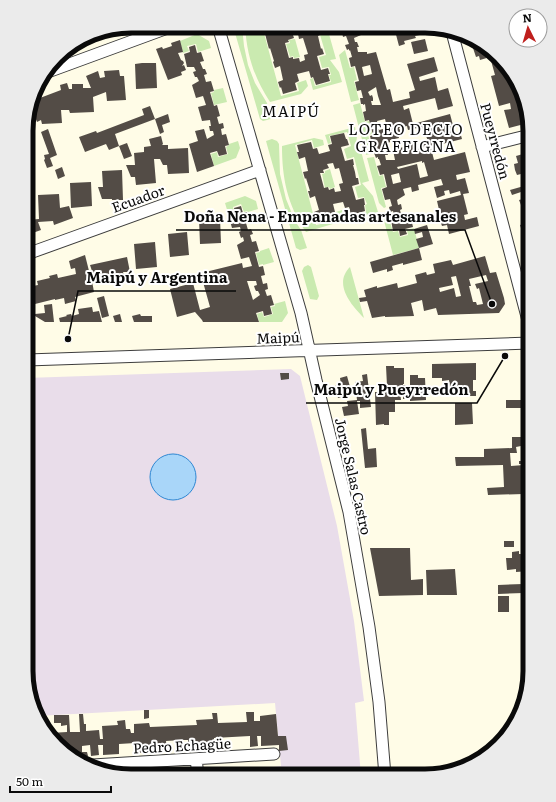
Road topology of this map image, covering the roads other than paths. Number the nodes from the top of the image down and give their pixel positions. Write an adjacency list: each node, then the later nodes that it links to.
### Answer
1 (154, 33): 4 (street)
2 (220, 33): 7 (street, Jorge Salas Castro)
3 (453, 37): 6 (street, Pueyrredón)
4 (54, 70)
5 (523, 137): 6 (street)
6 (482, 147): 9 (street, Pueyrredón)
7 (260, 170): 8 (street, Ecuador); 11 (street, Jorge Salas Castro)
8 (33, 252)
9 (523, 302)
10 (523, 343): 11 (street, Maipú)
11 (310, 350): 12 (street, Maipú); 17 (street, Jorge Salas Castro)
12 (33, 357)
13 (274, 754): 14 (street, Pedro Echagüe)
14 (196, 759): 15 (street, Pedro Echagüe); 16 (street)
15 (101, 765)
16 (197, 769)
17 (384, 769)

